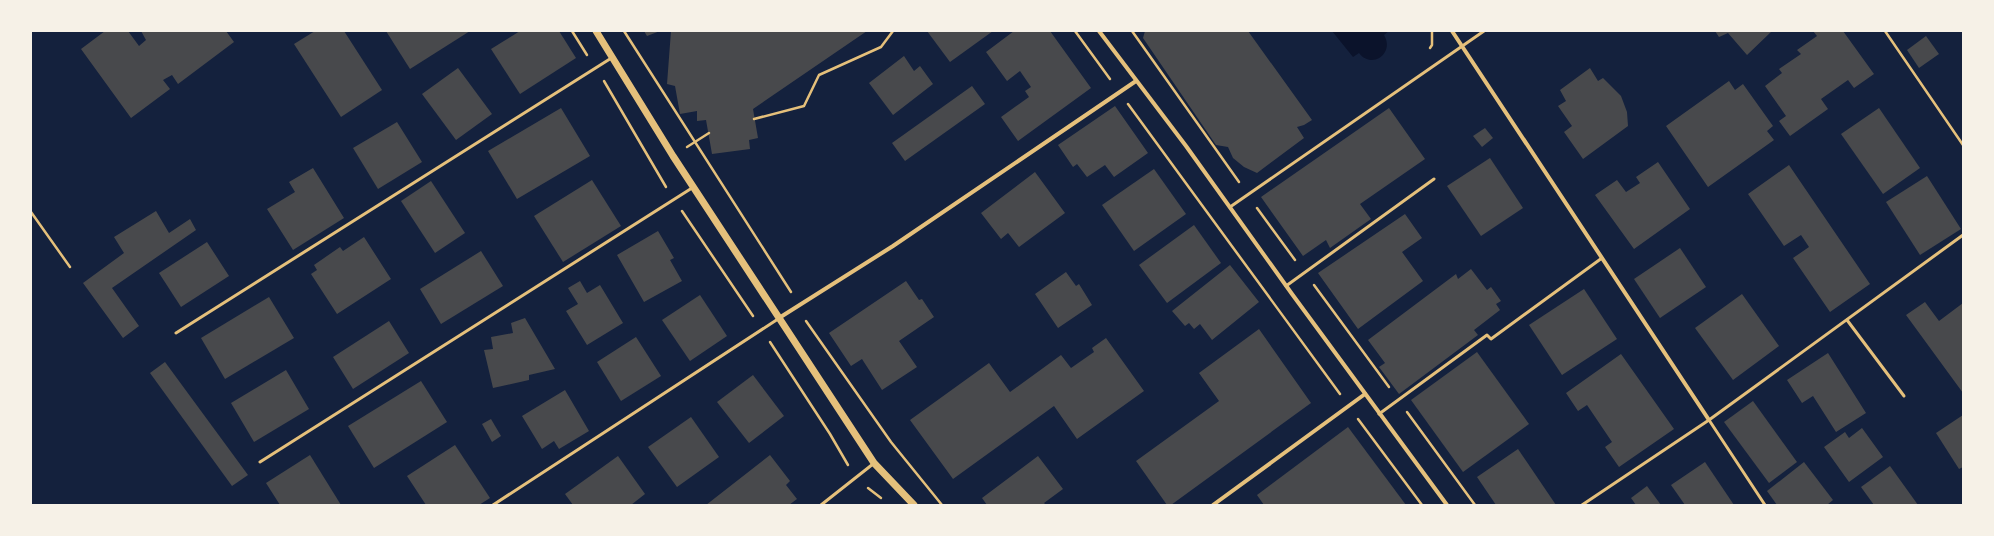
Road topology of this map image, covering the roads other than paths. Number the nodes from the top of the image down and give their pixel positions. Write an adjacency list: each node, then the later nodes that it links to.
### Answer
1 (596, 31): 6 (street)
2 (1099, 31): 7 (street)
3 (1452, 31): 5 (street)
4 (1484, 31): 5 (lane)
5 (1462, 46): 10 (lane); 12 (street)
6 (613, 58): 9 (street); 16 (lane)
7 (1136, 81): 10 (street); 14 (street)
8 (1434, 179): 13 (lane)
9 (693, 187): 14 (street); 21 (lane)
10 (1230, 207): 13 (street)
11 (1963, 235): 15 (lane)
12 (1602, 258): 19 (lane); 20 (street)
13 (1286, 286): 17 (street)
14 (779, 318): 22 (street); 23 (lane)
15 (1848, 320): 18 (lane); 20 (lane)
16 (176, 333)
17 (1365, 394): 19 (street); 26 (street)
18 (1904, 396)
19 (1379, 414): 27 (street)
20 (1709, 420): 28 (lane); 29 (lane)
21 (260, 462)
22 (874, 463): 24 (lane); 25 (street)
23 (493, 505)
24 (821, 505)
25 (914, 505)
26 (1213, 505)
27 (1447, 505)
28 (1582, 505)
29 (1765, 505)

